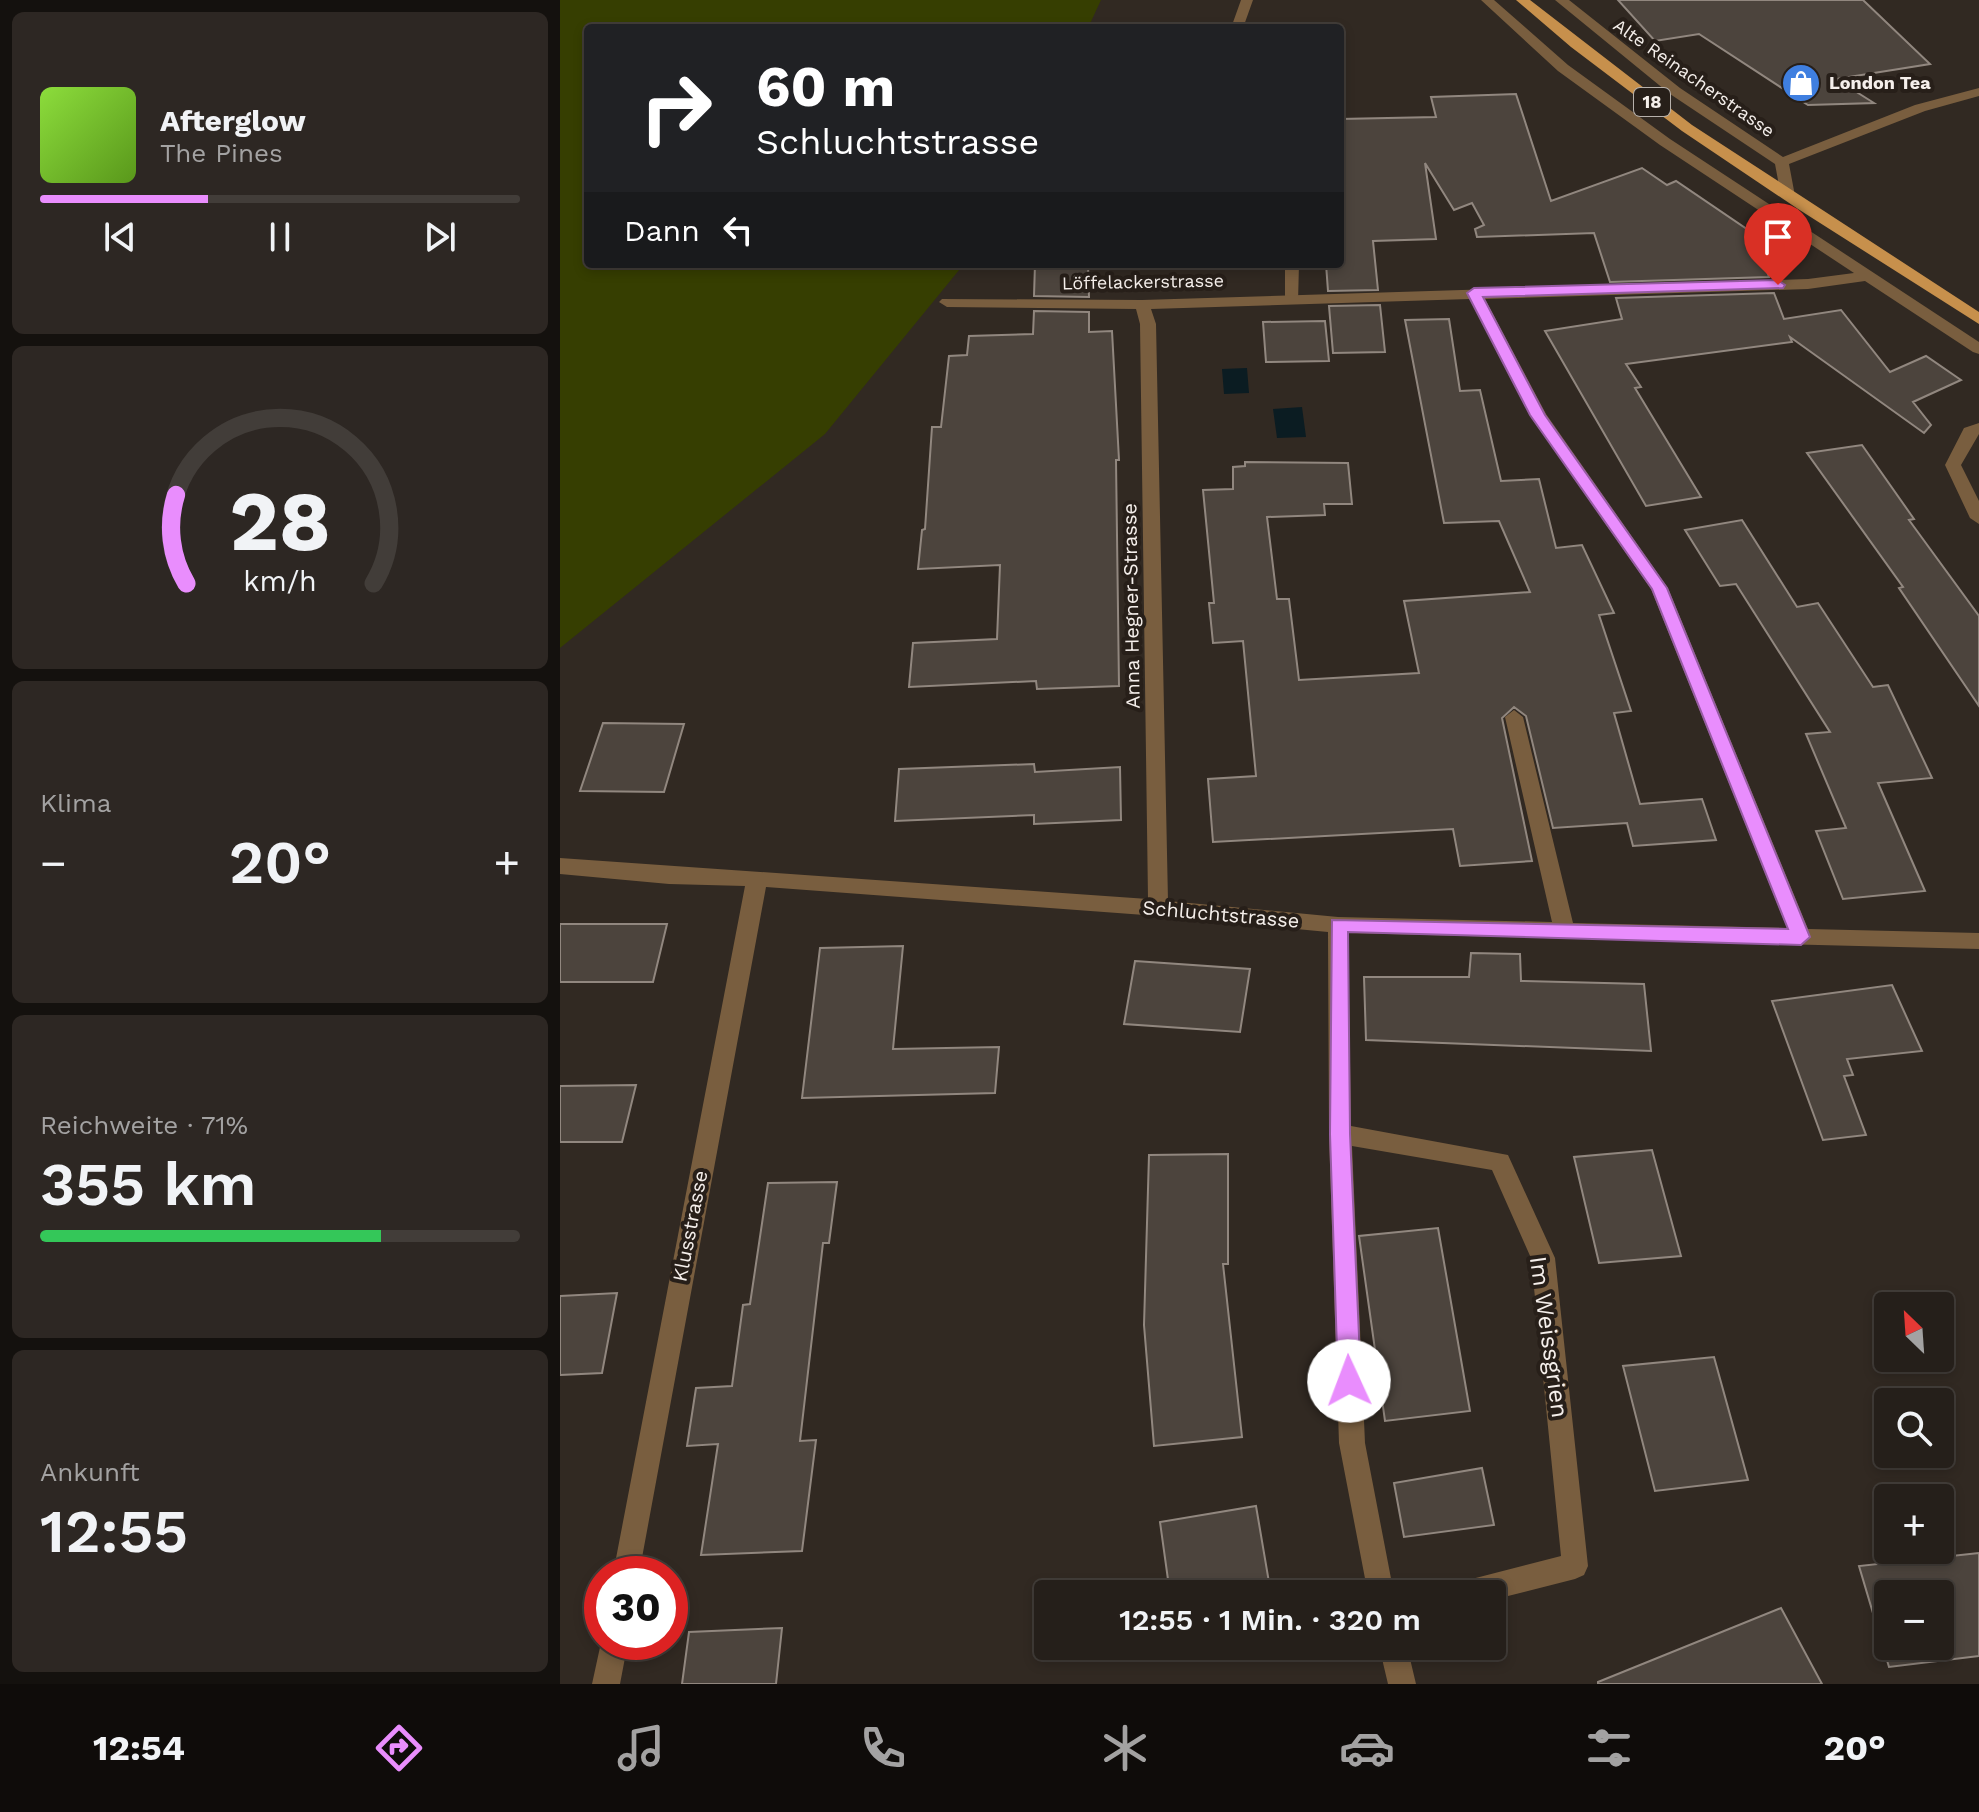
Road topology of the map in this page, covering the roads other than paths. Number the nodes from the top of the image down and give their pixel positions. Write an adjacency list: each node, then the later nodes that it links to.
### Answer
1 (1247, 0): 5 (street)
2 (1487, 0): 10 (street)
3 (1522, 0): 8 (main road, 18)
4 (1561, 0): 7 (street, Alte Reinacherstrasse)
5 (1238, 24)
6 (1979, 92): 7 (street)
7 (1782, 162): 8 (street, Alte Reinacherstrasse)
8 (1788, 196): 15 (main road, 18)
9 (1292, 268): 12 (street)
10 (1866, 276): 11 (street, Löffelackerstrasse); 16 (street)
11 (1474, 293): 12 (street, Löffelackerstrasse); 25 (street)
12 (1293, 299): 14 (street, Löffelackerstrasse)
13 (947, 302): 14 (street, Löffelackerstrasse)
14 (1142, 305): 22 (street, Anna Hegner-Strasse)
15 (1979, 319)
16 (1979, 349)
17 (1979, 428): 18 (street)
18 (1979, 518)
19 (1514, 717): 24 (street)
20 (560, 866): 21 (street, Schluchtstrasse)
21 (757, 879): 22 (street, Schluchtstrasse); 28 (street, Klusstrasse)
22 (1158, 908): 23 (street, Schluchtstrasse)
23 (1338, 925): 24 (street, Schluchtstrasse); 27 (street)
24 (1565, 932): 25 (street, Schluchtstrasse)
25 (1801, 937): 26 (street, Schluchtstrasse)
26 (1979, 941)
27 (1340, 1134): 29 (street); 30 (street, Im Weissgrien)
28 (629, 1556)
29 (1378, 1580)
30 (1506, 1583)
31 (611, 1660): 33 (street)
32 (1396, 1660): 34 (street)
33 (606, 1684)
34 (1402, 1684)

